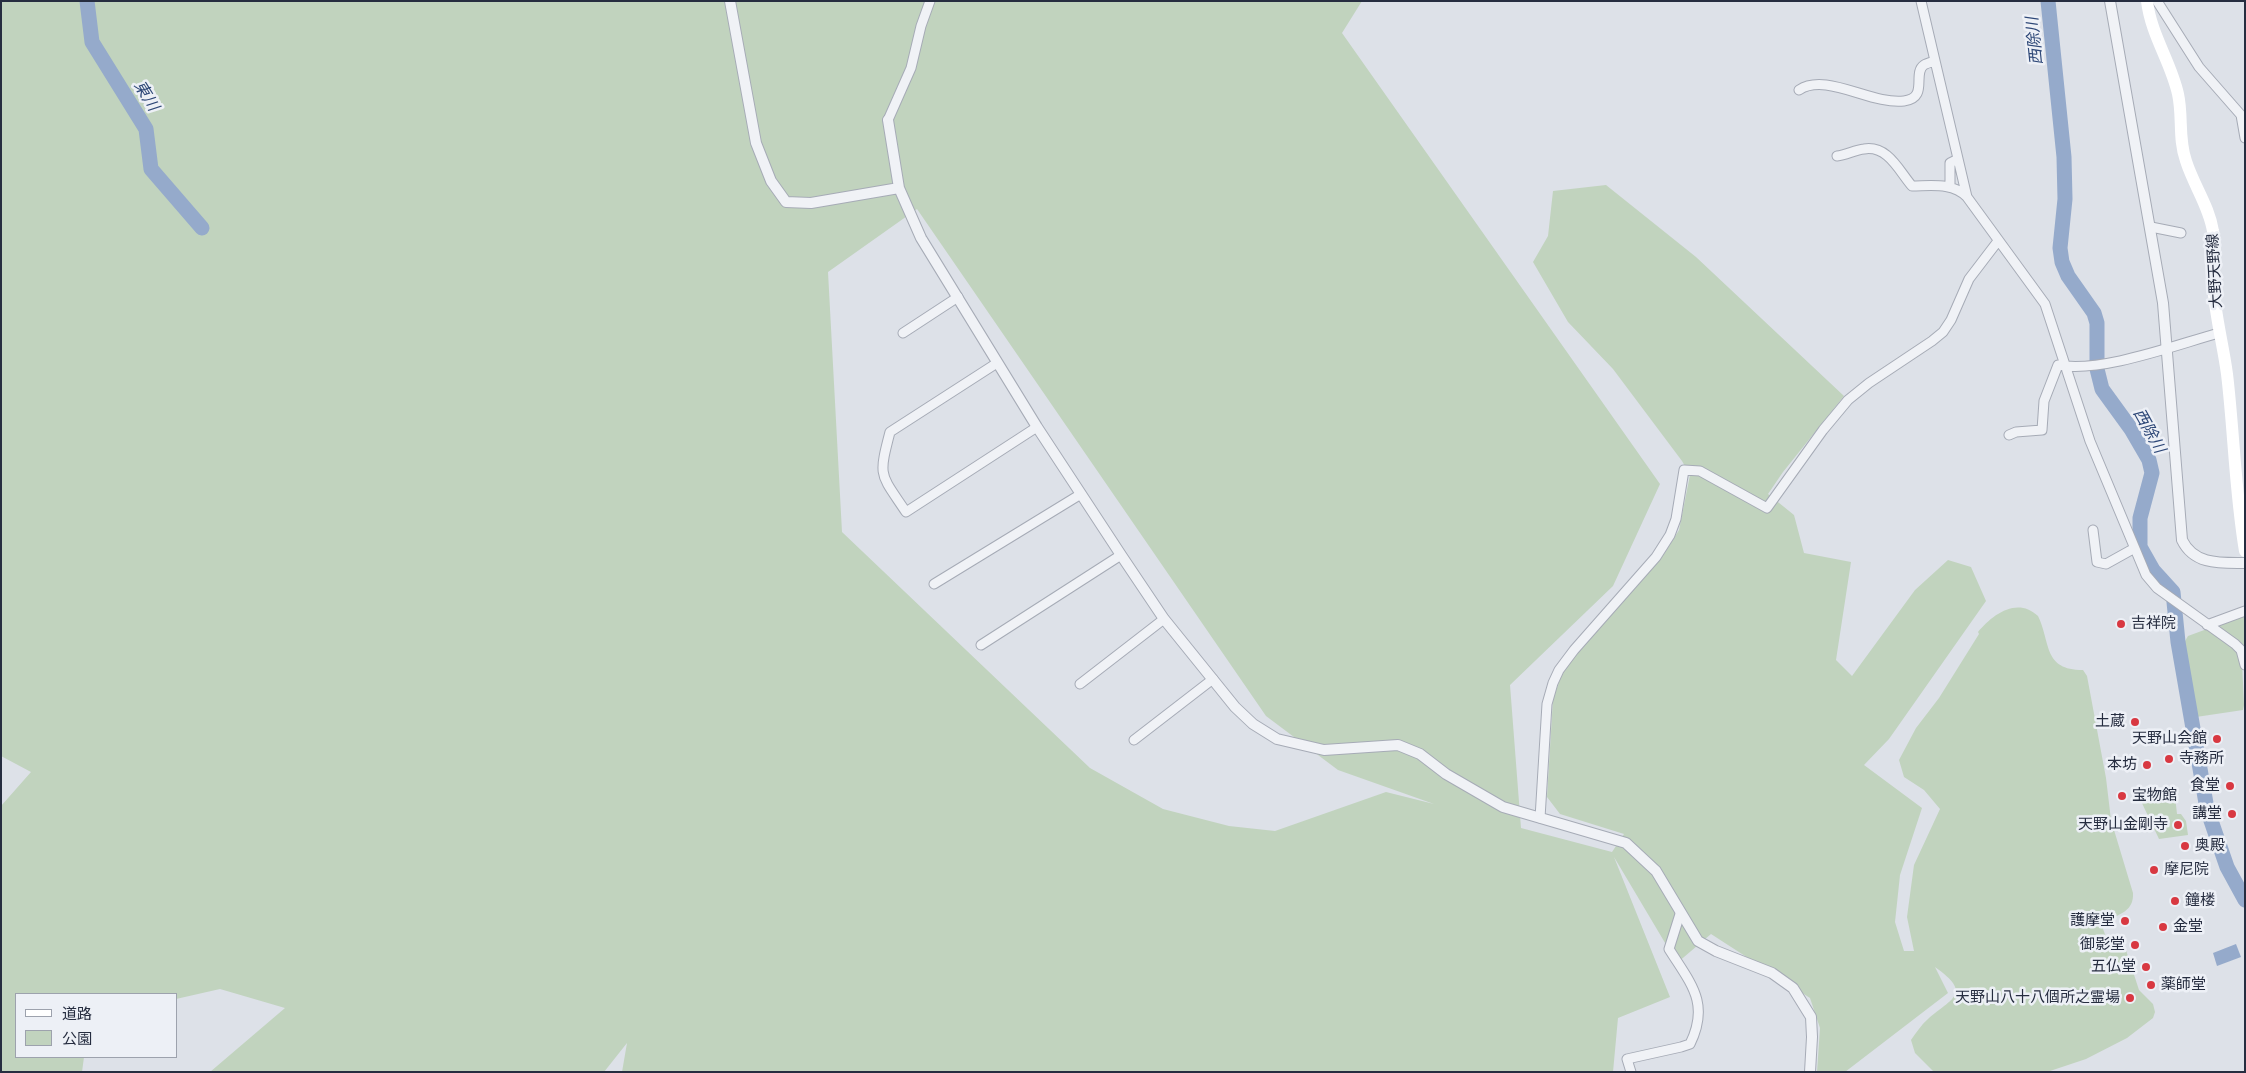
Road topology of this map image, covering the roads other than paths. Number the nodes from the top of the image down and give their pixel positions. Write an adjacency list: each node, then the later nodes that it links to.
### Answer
1 (730, 1): 14 (street)
2 (930, 1): 9 (street)
3 (1922, 1): 7 (street)
4 (2110, 1): 16 (street)
5 (2147, 1): 21 (main road, 大野天野線)
6 (2157, 1): 10 (street)
7 (1935, 61): 8 (street); 12 (street)
8 (1799, 90)
9 (888, 120): 14 (street)
10 (2245, 138)
11 (1837, 156): 13 (street)
12 (1958, 159): 13 (street); 15 (street)
13 (1950, 187): 15 (street)
14 (899, 188): 19 (street)
15 (1967, 197): 18 (street)
16 (2151, 227): 17 (street); 22 (street)
17 (2180, 233)
18 (1998, 241): 24 (street); 42 (street)
19 (958, 297): 20 (street); 23 (street)
20 (902, 333)
21 (2219, 333): 22 (street); 30 (main road, 大野天野線)
22 (2168, 346): 24 (street); 32 (street)
23 (997, 362): 25 (street); 25 (street)
24 (2066, 366): 26 (street); 29 (street)
25 (1037, 427): 27 (street)
26 (2010, 435)
27 (1081, 494): 31 (street); 33 (street)
28 (2093, 530): 29 (street)
29 (2133, 549): 36 (street)
30 (2245, 551)
31 (1121, 555): 35 (street); 37 (street)
32 (2245, 563)
33 (934, 584)
34 (2245, 611): 36 (street)
35 (1164, 619): 39 (street); 40 (street)
36 (2207, 625): 38 (street)
37 (981, 645)
38 (2245, 665)
39 (1213, 679): 41 (street); 42 (street)
40 (1080, 684)
41 (1134, 740)
42 (1540, 818): 43 (street)
43 (1680, 914): 44 (street); 45 (street)
44 (1631, 1072)
45 (1810, 1072)

